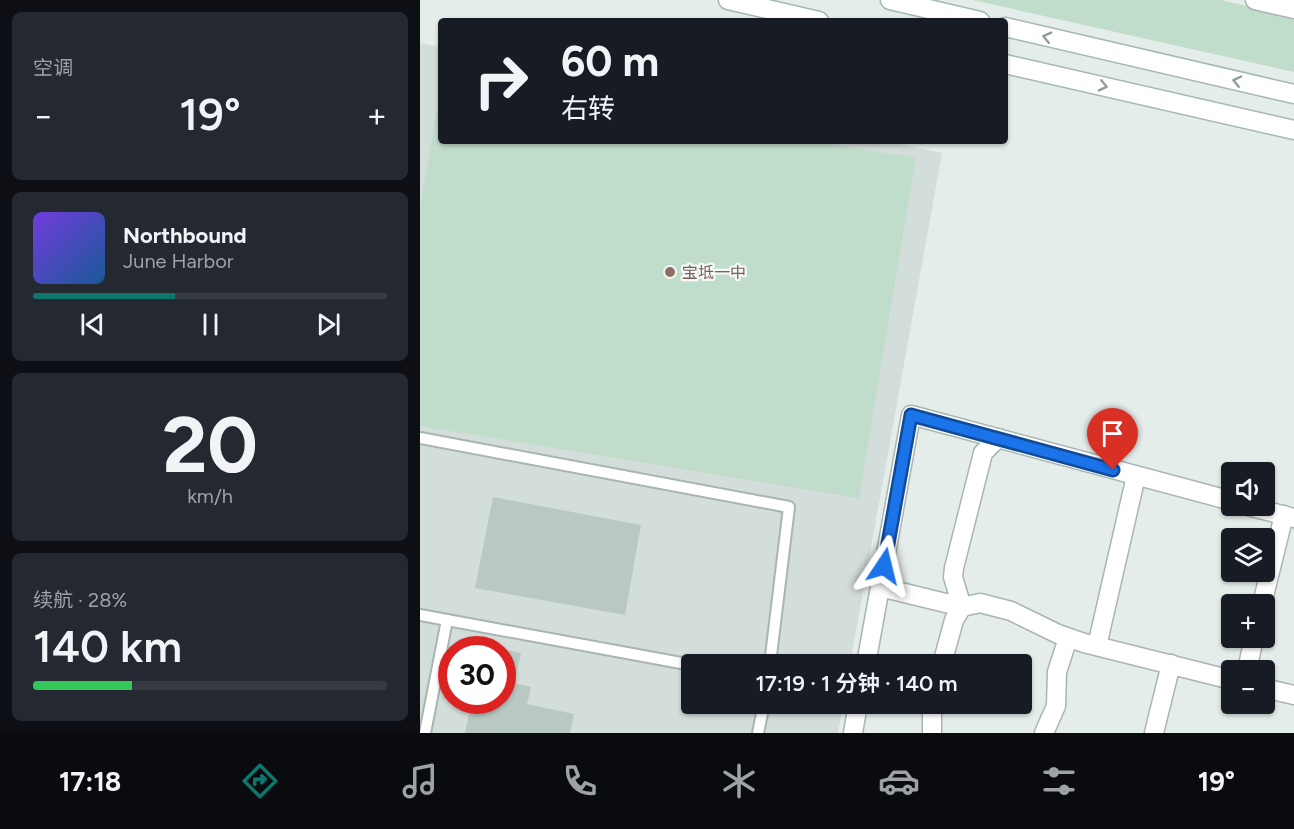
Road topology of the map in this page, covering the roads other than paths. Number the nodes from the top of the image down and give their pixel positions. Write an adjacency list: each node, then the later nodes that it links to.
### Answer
1 (728, 0): 5 (street)
2 (890, 0): 6 (street)
3 (1255, 0): 4 (street)
4 (1294, 9)
5 (806, 18)
6 (967, 18)
7 (1008, 28): 9 (street, one-way to 7)
8 (1008, 65): 10 (street, one-way to 10)
9 (1294, 94)
10 (1294, 130)
11 (420, 438): 23 (lane)
12 (998, 438): 13 (street); 16 (street); 18 (street)
13 (1136, 476): 14 (street); 22 (street)
14 (1221, 498)
15 (1289, 516): 17 (street)
16 (880, 587): 18 (street); 24 (street)
17 (1265, 594)
18 (962, 607): 21 (street); 25 (street)
19 (420, 615): 20 (lane)
20 (447, 620): 26 (lane); 34 (lane)
21 (1068, 638): 22 (street); 38 (street)
22 (1097, 646): 27 (street)
23 (771, 654)
24 (868, 654)
25 (945, 654)
26 (681, 663)
27 (1171, 664): 28 (street); 39 (street)
28 (1221, 677)
29 (1275, 691): 30 (street)
30 (1294, 696)
31 (762, 714): 35 (lane)
32 (856, 714): 36 (street)
33 (932, 714): 37 (street)
34 (425, 733)
35 (758, 733)
36 (853, 733)
37 (932, 733)
38 (1044, 733)
39 (1154, 733)

